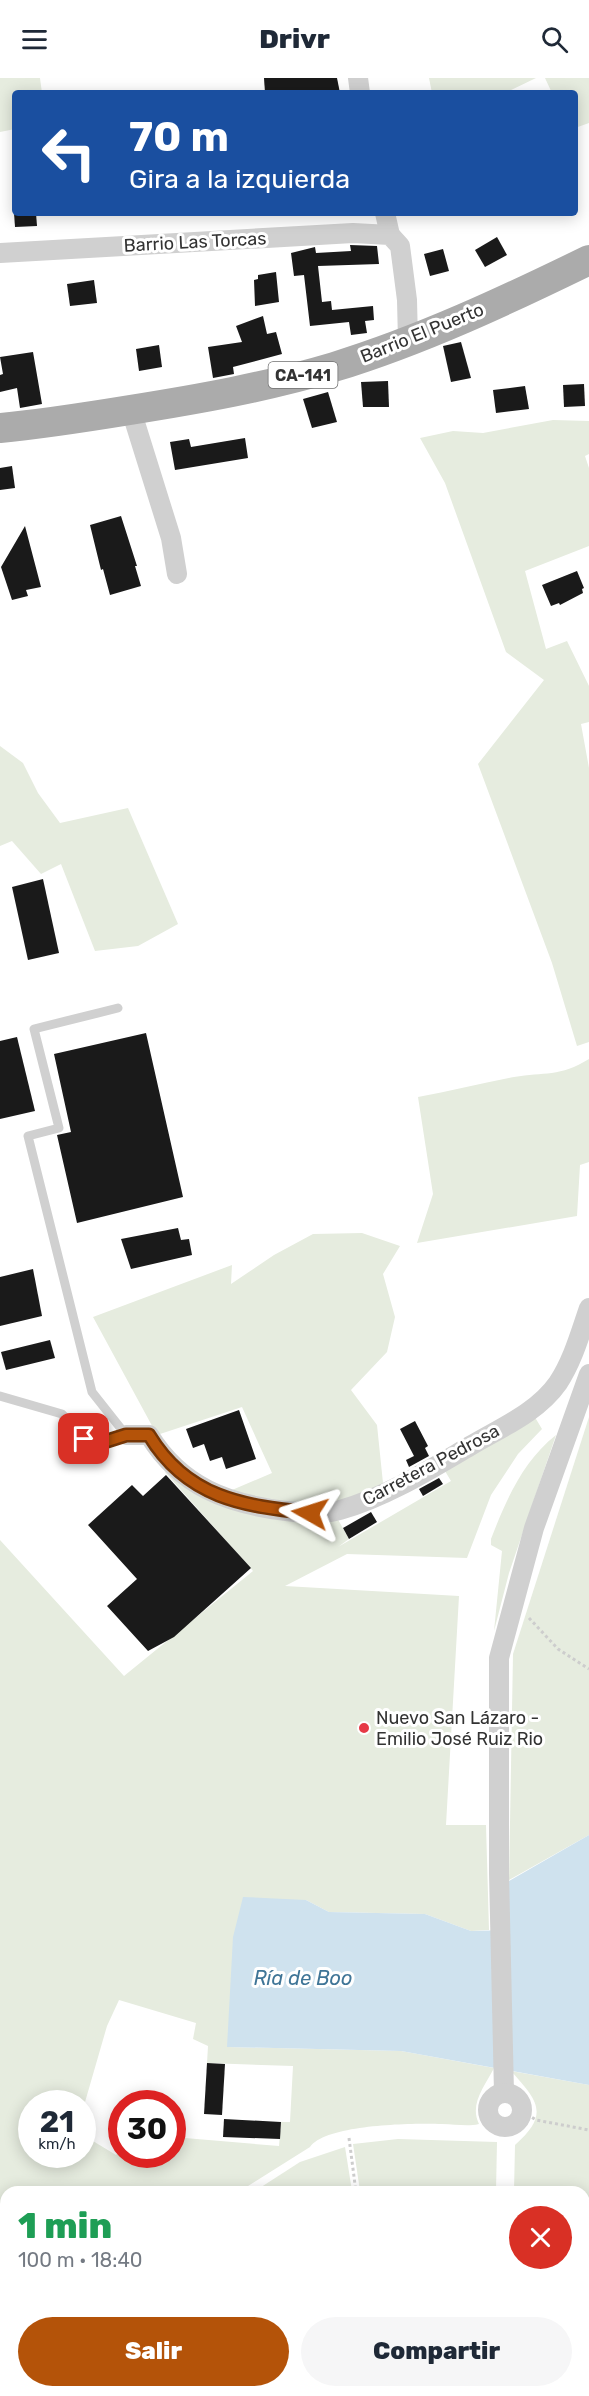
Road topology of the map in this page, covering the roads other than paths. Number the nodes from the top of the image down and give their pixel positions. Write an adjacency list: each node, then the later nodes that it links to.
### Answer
1 (386, 216): 2 (street)
2 (390, 235): 3 (street, Barrio Las Torcas); 5 (street)
3 (0, 253)
4 (589, 260): 5 (main road, Barrio El Puerto / CA-141)
5 (408, 341): 6 (main road, Barrio El Puerto / CA-141)
6 (131, 410): 7 (main road, Barrio El Puerto / CA-141); 8 (street)
7 (0, 428)
8 (177, 574)
9 (118, 1008): 13 (lane)
10 (589, 1308): 13 (street, Carretera Pedrosa)
11 (589, 1374): 14 (street)
12 (0, 1396): 13 (lane)
13 (126, 1435)
14 (504, 2093): 14 (street)

